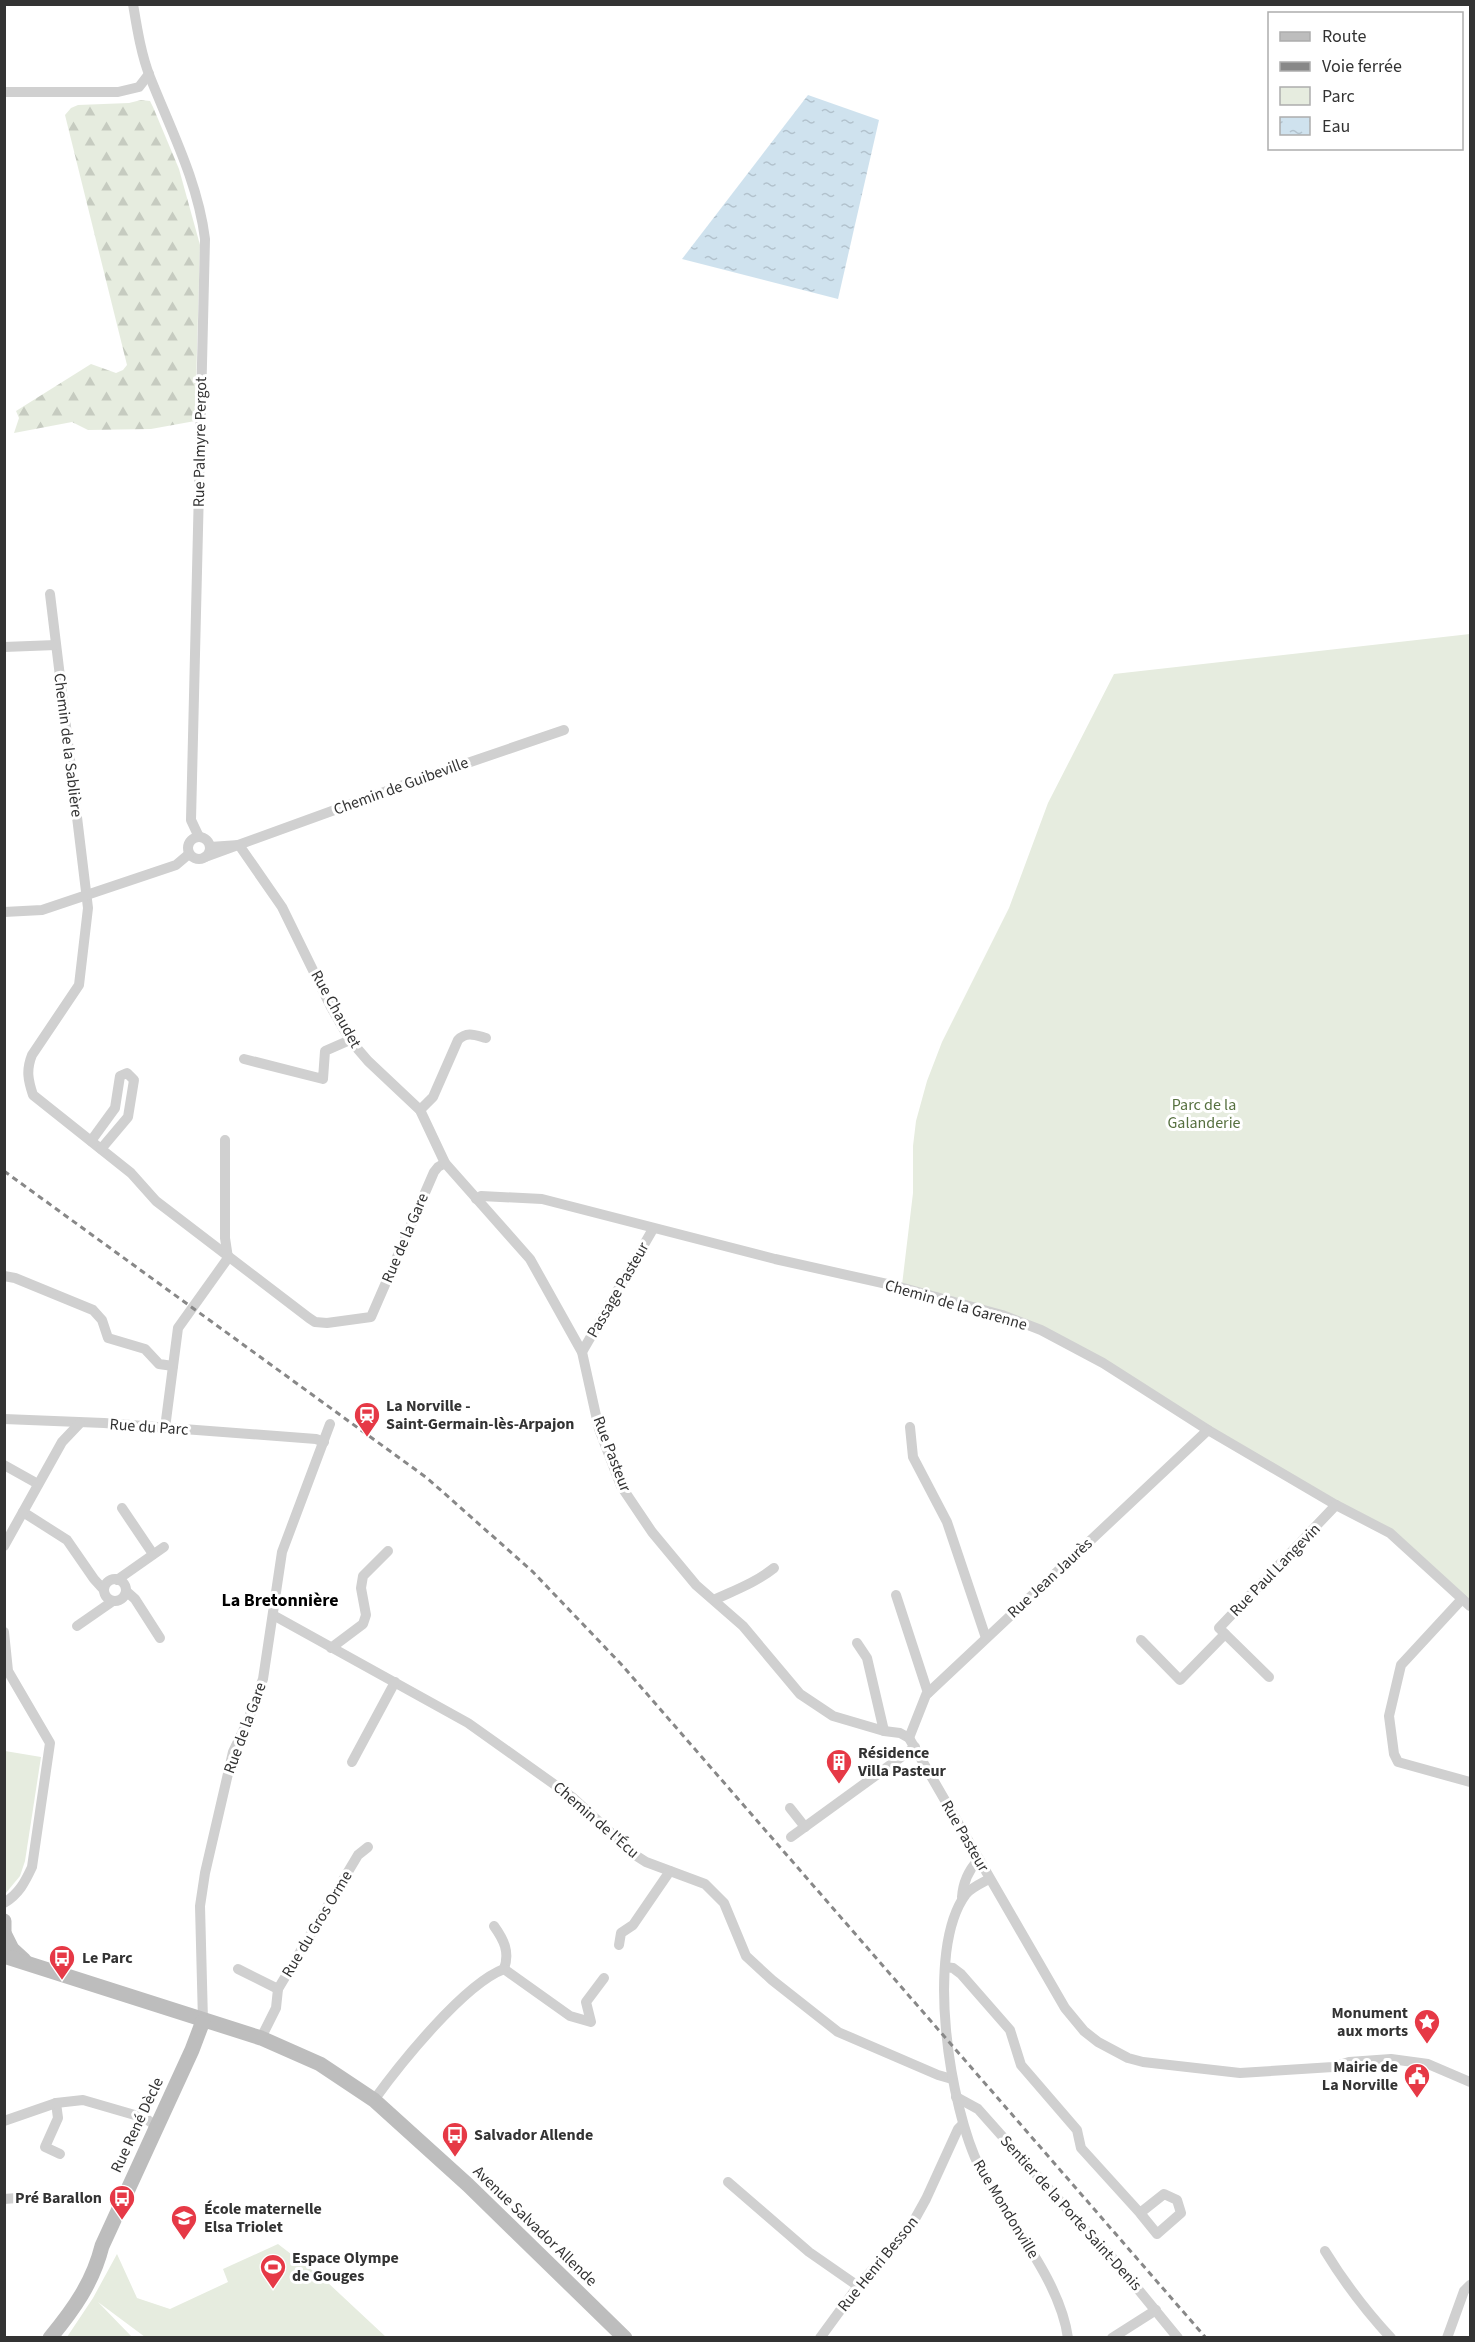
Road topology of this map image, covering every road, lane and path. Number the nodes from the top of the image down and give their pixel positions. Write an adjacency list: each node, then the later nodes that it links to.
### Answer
1 (132, 4): 2 (street, Rue Palmyre Pergot)
2 (149, 74): 3 (street); 8 (street, Rue Palmyre Pergot)
3 (4, 92)
4 (50, 594): 5 (street, Chemin de la Sablière)
5 (56, 645): 6 (street); 12 (street, Chemin de la Sablière)
6 (4, 647)
7 (564, 730): 9 (street, Chemin de Guibeville)
8 (194, 839): 10 (street); 11 (street)
9 (239, 845): 10 (street); 15 (street, Rue Chaudet)
10 (207, 852): 11 (street)
11 (189, 854): 12 (street)
12 (87, 896): 13 (street); 19 (street, Chemin de la Sablière)
13 (4, 912)
14 (486, 1038): 17 (street)
15 (350, 1040): 16 (street); 17 (street, Rue Chaudet)
16 (244, 1059)
17 (420, 1110): 21 (street, Rue Chaudet)
18 (225, 1140): 24 (street)
19 (91, 1141): 20 (street, Chemin de la Sablière); 20 (street)
20 (101, 1149): 24 (street, Chemin de la Sablière)
21 (445, 1163): 22 (street, Rue Pasteur); 26 (street, Rue de la Gare)
22 (476, 1199): 23 (street, Chemin de la Garenne); 27 (street, Rue Pasteur)
23 (653, 1228): 27 (street, Passage Pasteur); 34 (street, Chemin de la Garenne)
24 (228, 1258): 26 (street, Chemin de la Sablière); 28 (street)
25 (4, 1276): 28 (street)
26 (371, 1317)
27 (582, 1352): 50 (street, Rue Pasteur)
28 (173, 1366): 33 (street)
29 (4, 1419): 30 (street, Rue du Parc)
30 (80, 1423): 33 (street, Rue du Parc); 37 (street)
31 (330, 1424): 35 (street, Rue de la Gare)
32 (910, 1427): 58 (street)
33 (165, 1428): 35 (street, Rue du Parc)
34 (1208, 1430): 38 (street, Chemin de la Garenne); 58 (street, Rue Jean Jaurès)
35 (324, 1442): 53 (street, Rue de la Gare)
36 (4, 1465): 37 (street)
37 (38, 1484): 40 (street)
38 (1336, 1505): 52 (street, Chemin de la Garenne); 56 (street, Rue Paul Langevin)
39 (122, 1508): 44 (street)
40 (23, 1512): 41 (street); 47 (street)
41 (4, 1546)
42 (164, 1547): 44 (street)
43 (387, 1551): 61 (street)
44 (153, 1554): 46 (street)
45 (774, 1568): 50 (street)
46 (117, 1580): 47 (street); 48 (street)
47 (104, 1590): 51 (street)
48 (126, 1591): 51 (street); 57 (street)
49 (896, 1595): 64 (street)
50 (714, 1600): 65 (street, Rue Pasteur)
51 (113, 1601): 54 (street)
52 (1466, 1603): 68 (street)
53 (273, 1615): 61 (street, Chemin de l'Écu); 89 (street, Rue de la Gare)
54 (77, 1626)
55 (4, 1632): 77 (street)
56 (1225, 1634): 59 (street, Rue Paul Langevin); 62 (street, Rue Paul Langevin)
57 (160, 1638)
58 (986, 1638): 64 (street, Rue Jean Jaurès)
59 (1141, 1640)
60 (857, 1643): 65 (street)
61 (331, 1648): 63 (street, Chemin de l'Écu)
62 (1269, 1677)
63 (395, 1682): 67 (street); 74 (street, Chemin de l'Écu)
64 (928, 1693): 66 (street, Rue Jean Jaurès)
65 (884, 1731): 66 (street, Rue Pasteur)
66 (912, 1742): 70 (street); 73 (street, Rue Pasteur)
67 (352, 1762)
68 (1470, 1782)
69 (790, 1808): 70 (street)
70 (805, 1827): 71 (street)
71 (791, 1837)
72 (368, 1847): 88 (street, Rue du Gros Orme)
73 (978, 1860): 75 (street, Rue Pasteur); 76 (street, Rue Mondonville)
74 (670, 1871): 81 (street); 91 (street, Chemin de l'Écu)
75 (989, 1879): 76 (street); 92 (street, Rue Pasteur)
76 (962, 1900): 84 (street, Rue Mondonville)
77 (4, 1903)
78 (4, 1921): 80 (main road)
79 (494, 1926): 86 (street)
80 (5, 1936): 83 (main road)
81 (619, 1946)
82 (4, 1956): 83 (main road, Avenue Salvador Allende)
83 (26, 1962): 89 (main road, Avenue Salvador Allende)
84 (945, 1967): 91 (street, Rue Mondonville); 103 (street)
85 (238, 1968): 88 (street)
86 (504, 1969): 87 (street); 94 (street)
87 (604, 1978)
88 (278, 1989): 90 (street, Rue du Gros Orme)
89 (203, 2021): 90 (main road, Avenue Salvador Allende); 98 (main road, Rue René Dècle)
90 (261, 2038): 94 (main road, Avenue Salvador Allende)
91 (952, 2079): 93 (street, Rue Mondonville)
92 (1470, 2082)
93 (956, 2097): 97 (street, Rue Mondonville); 107 (street, Sentier de la Porte Saint-Denis)
94 (374, 2100): 109 (main road, Avenue Salvador Allende)
95 (56, 2103): 96 (street); 98 (street); 99 (street)
96 (4, 2121)
97 (963, 2124): 106 (street, Rue Henri Besson); 111 (street, Rue Mondonville)
98 (156, 2126): 108 (main road, Rue René Dècle)
99 (60, 2154)
100 (728, 2182): 106 (street)
101 (17, 2198): 102 (street)
102 (4, 2199)
103 (1140, 2213)
104 (1325, 2251): 114 (street)
105 (1470, 2285): 115 (street)
106 (858, 2286): 110 (street, Rue Henri Besson)
107 (1156, 2310): 112 (street); 113 (street, Sentier de la Porte Saint-Denis)
108 (50, 2337)
109 (625, 2337)
110 (820, 2337)
111 (1068, 2337)
112 (1112, 2337)
113 (1178, 2337)
114 (1391, 2337)
115 (1447, 2337)

